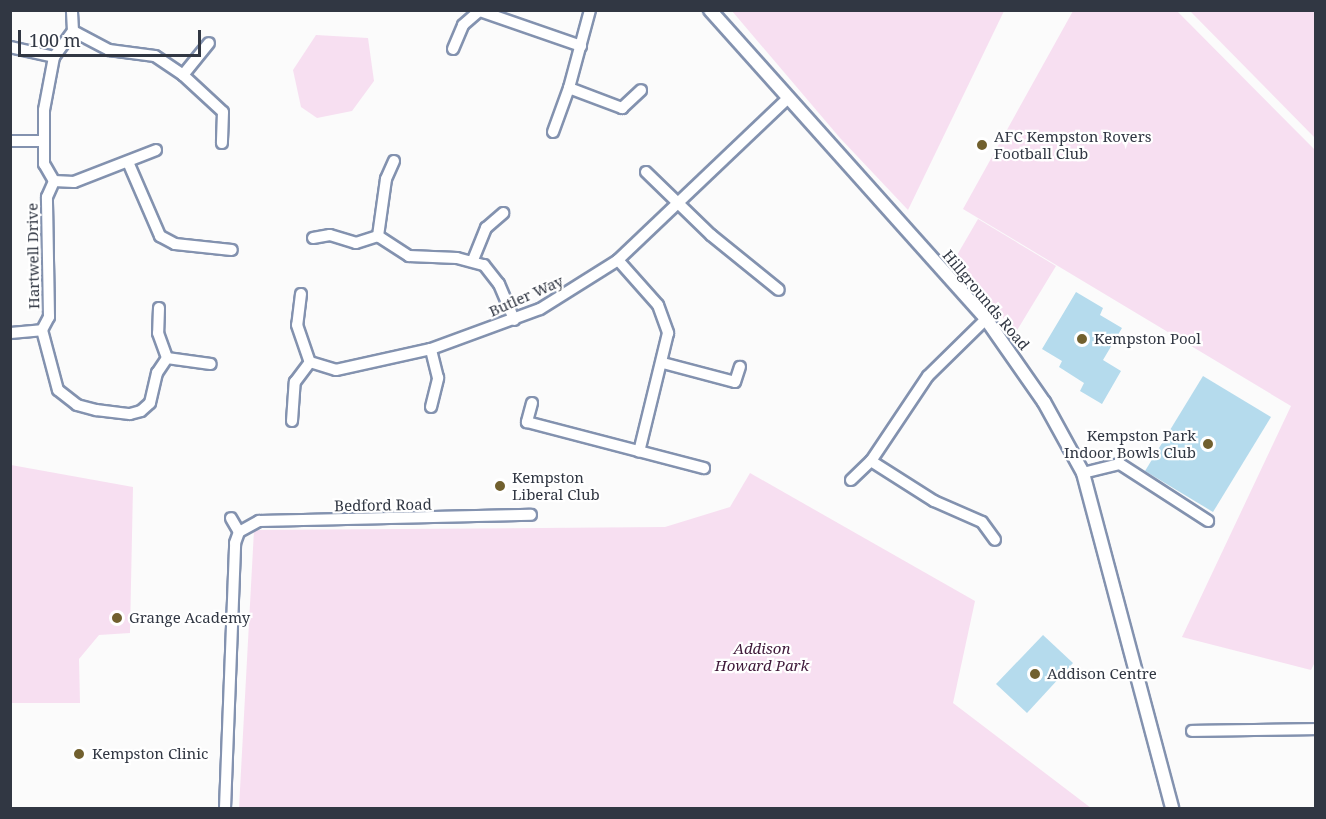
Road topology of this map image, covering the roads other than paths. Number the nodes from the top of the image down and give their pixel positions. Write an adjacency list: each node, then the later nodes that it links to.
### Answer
1 (72, 10): 5 (street)
2 (590, 10): 7 (street)
3 (710, 10): 14 (street, Hillgrounds Road)
4 (480, 11): 7 (street); 9 (street)
5 (73, 31): 10 (street); 11 (street)
6 (209, 43): 11 (street)
7 (581, 46): 12 (street)
8 (10, 47): 10 (street)
9 (453, 49)
10 (54, 57): 17 (street)
11 (183, 75): 18 (street)
12 (570, 88): 13 (street); 15 (street)
13 (641, 90)
14 (787, 99): 24 (street, Butler Way); 35 (street, Hillgrounds Road)
15 (553, 132)
16 (10, 141): 17 (street)
17 (42, 141): 23 (street)
18 (222, 143)
19 (156, 150): 21 (street)
20 (394, 161): 26 (street)
21 (128, 162): 23 (street); 28 (street)
22 (646, 172): 24 (street)
23 (54, 181): 36 (street, Hartwell Drive)
24 (677, 205): 30 (street, Butler Way); 31 (street)
25 (495, 214): 29 (street)
26 (378, 236): 27 (street); 29 (street)
27 (313, 238)
28 (232, 250)
29 (472, 260): 34 (street)
30 (618, 260): 34 (street, Butler Way); 41 (street)
31 (778, 290)
32 (301, 294): 40 (street)
33 (159, 308): 39 (street)
34 (514, 320): 38 (street, Butler Way)
35 (986, 320): 48 (street); 50 (street, Hillgrounds Road)
36 (42, 330): 37 (street); 39 (street)
37 (10, 333)
38 (431, 349): 40 (street, Butler Way); 45 (street)
39 (167, 358): 42 (street)
40 (310, 362): 46 (street)
41 (663, 363): 43 (street); 47 (street)
42 (212, 364)
43 (740, 367)
44 (532, 403): 47 (street)
45 (431, 407)
46 (292, 421)
47 (639, 452): 49 (street)
48 (871, 461): 51 (street); 56 (street)
49 (704, 468)
50 (1083, 473): 54 (street); 60 (street, Hillgrounds Road)
51 (851, 480)
52 (531, 515): 55 (street, Bedford Road)
53 (231, 518): 55 (street)
54 (1208, 521)
55 (239, 532): 59 (street)
56 (996, 540)
57 (1316, 729): 58 (street)
58 (1192, 731)
59 (225, 808)
60 (1172, 808)

